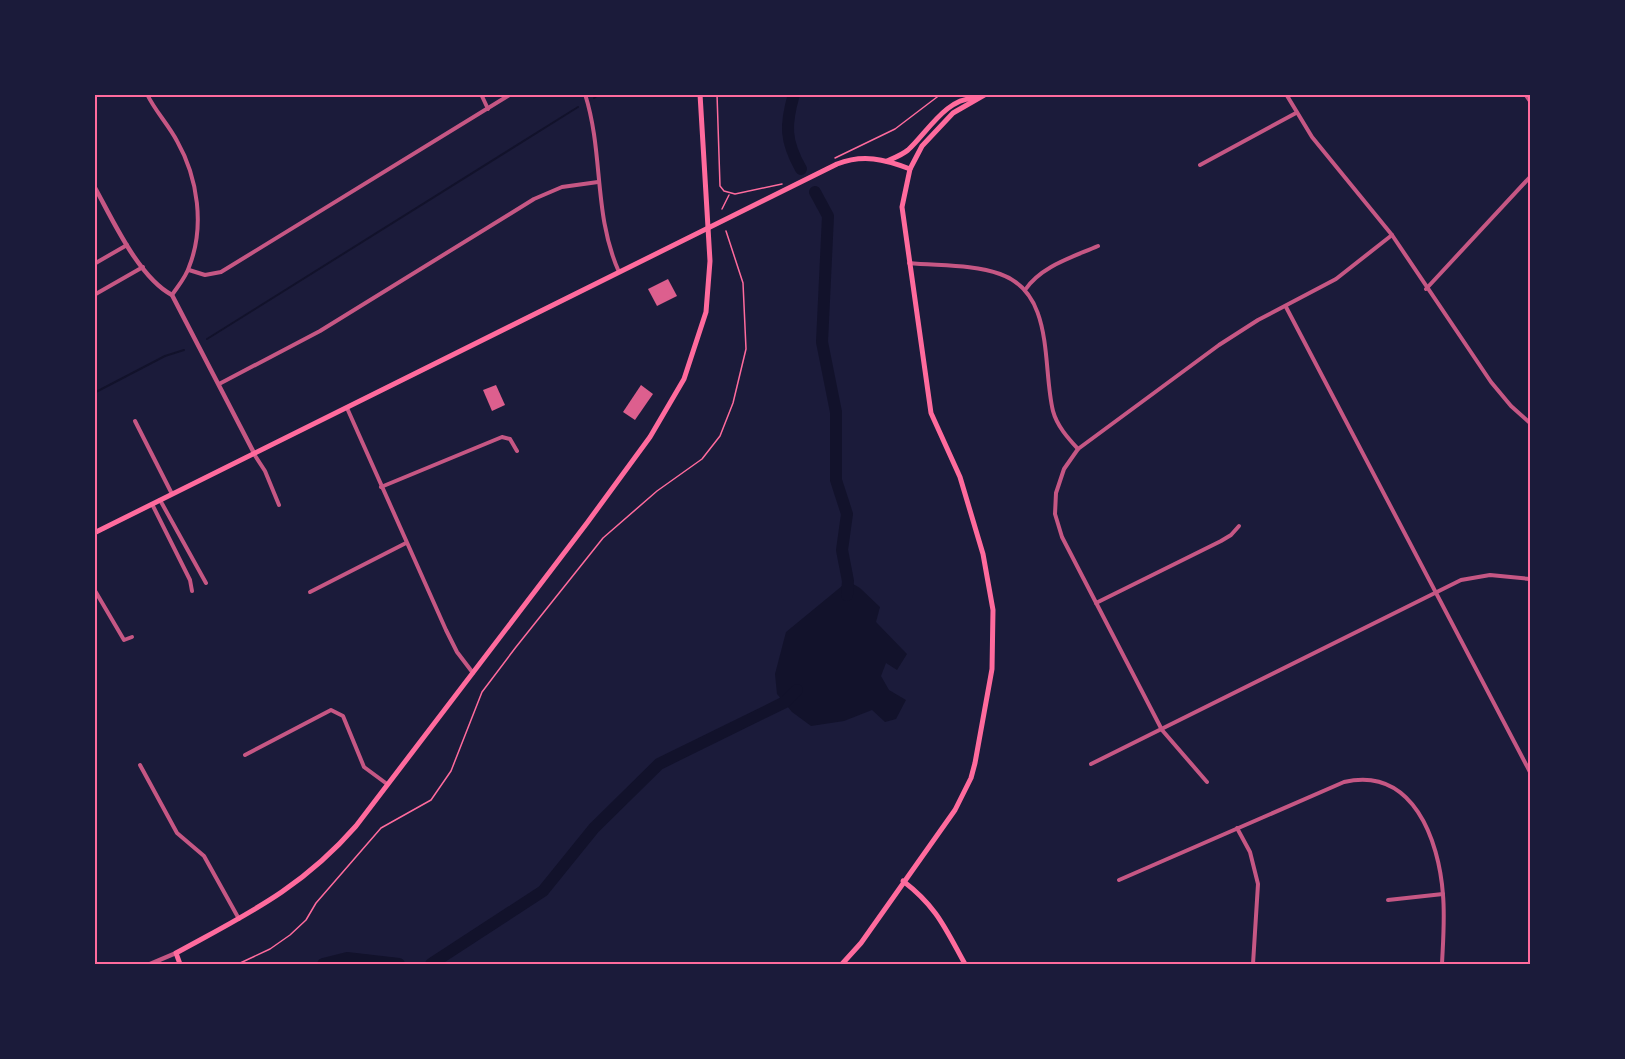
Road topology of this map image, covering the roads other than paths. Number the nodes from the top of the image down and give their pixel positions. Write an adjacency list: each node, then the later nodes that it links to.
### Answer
1 (147, 94): 26 (street)
2 (481, 94): 11 (street)
3 (511, 94): 11 (street)
4 (585, 94): 17 (street)
5 (700, 94): 19 (main road)
6 (986, 94): 9 (main road)
7 (1286, 94): 12 (street)
8 (1527, 96): 10 (street)
9 (977, 99): 13 (main road); 15 (main road)
10 (1530, 101)
11 (489, 109): 26 (street)
12 (1296, 113): 14 (street); 20 (street)
13 (887, 161): 15 (main road); 19 (main road)
14 (1200, 165)
15 (910, 169): 23 (main road)
16 (1530, 177): 28 (street)
17 (598, 182): 27 (street); 33 (street)
18 (94, 186): 21 (street)
19 (707, 230): 27 (main road); 56 (main road)
20 (1392, 235): 28 (street); 32 (street)
21 (127, 245): 24 (street); 25 (street)
22 (1098, 246): 29 (street)
23 (908, 263): 29 (street); 66 (main road)
24 (94, 264)
25 (144, 267): 30 (street); 31 (street)
26 (189, 270): 31 (street)
27 (619, 272): 34 (main road)
28 (1426, 289): 36 (street)
29 (1025, 290): 37 (street)
30 (94, 295)
31 (172, 295): 33 (street)
32 (1286, 307): 37 (street); 53 (street)
33 (219, 384): 39 (street)
34 (347, 408): 39 (main road); 40 (street)
35 (135, 421): 41 (street)
36 (1530, 423)
37 (1078, 449): 54 (street)
38 (517, 451): 40 (street)
39 (254, 453): 41 (main road); 44 (street)
40 (381, 487): 47 (street)
41 (172, 494): 42 (main road)
42 (160, 500): 43 (main road); 49 (street)
43 (152, 504): 46 (main road); 51 (street)
44 (279, 505)
45 (1239, 526): 54 (street)
46 (94, 533)
47 (406, 543): 52 (street); 56 (street)
48 (1530, 579): 53 (street)
49 (206, 583)
50 (94, 589): 55 (street)
51 (192, 591)
52 (310, 592)
53 (1436, 592): 57 (street); 61 (street)
54 (1096, 603): 57 (street)
55 (132, 637)
56 (473, 673): 63 (main road)
57 (1162, 730): 59 (street); 62 (street)
58 (245, 755): 63 (street)
59 (1091, 764)
60 (140, 765): 69 (street)
61 (1530, 772)
62 (1207, 782)
63 (387, 784): 69 (main road)
64 (1237, 828): 65 (street); 67 (street); 75 (street)
65 (1119, 880)
66 (903, 881): 73 (main road); 74 (main road)
67 (1443, 894): 68 (street); 76 (street)
68 (1388, 900)
69 (239, 918): 70 (main road)
70 (176, 953): 71 (street); 72 (main road)
71 (150, 964)
72 (180, 964)
73 (842, 964)
74 (964, 964)
75 (1253, 964)
76 (1442, 964)

